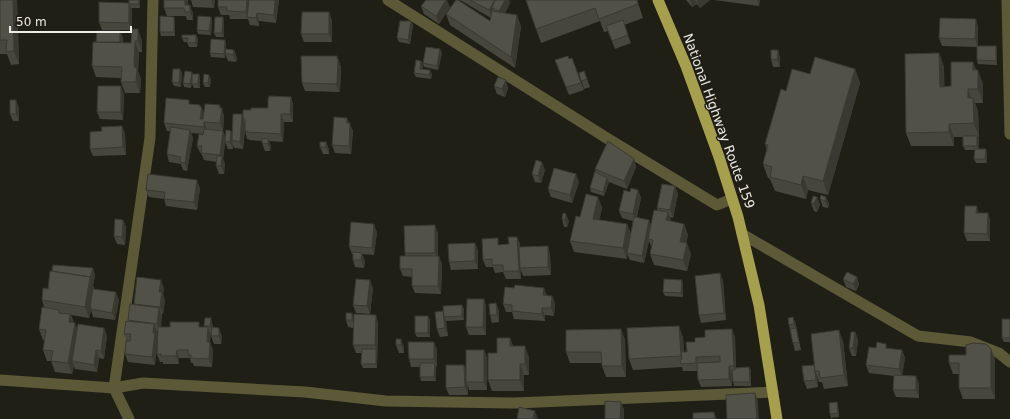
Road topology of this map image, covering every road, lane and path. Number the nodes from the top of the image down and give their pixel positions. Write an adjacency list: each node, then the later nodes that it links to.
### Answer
1 (153, 0): 10 (street)
2 (388, 0): 6 (street)
3 (658, 0): 6 (highway, National Highway Route 159)
4 (1007, 0): 5 (street)
5 (1010, 134)
6 (732, 199): 7 (highway, National Highway Route 159)
7 (742, 234): 8 (street); 11 (highway, National Highway Route 159)
8 (1010, 362)
9 (0, 380): 10 (street)
10 (114, 388): 11 (street); 12 (street)
11 (773, 392): 13 (highway, National Highway Route 159)
12 (129, 419)
13 (777, 419)

